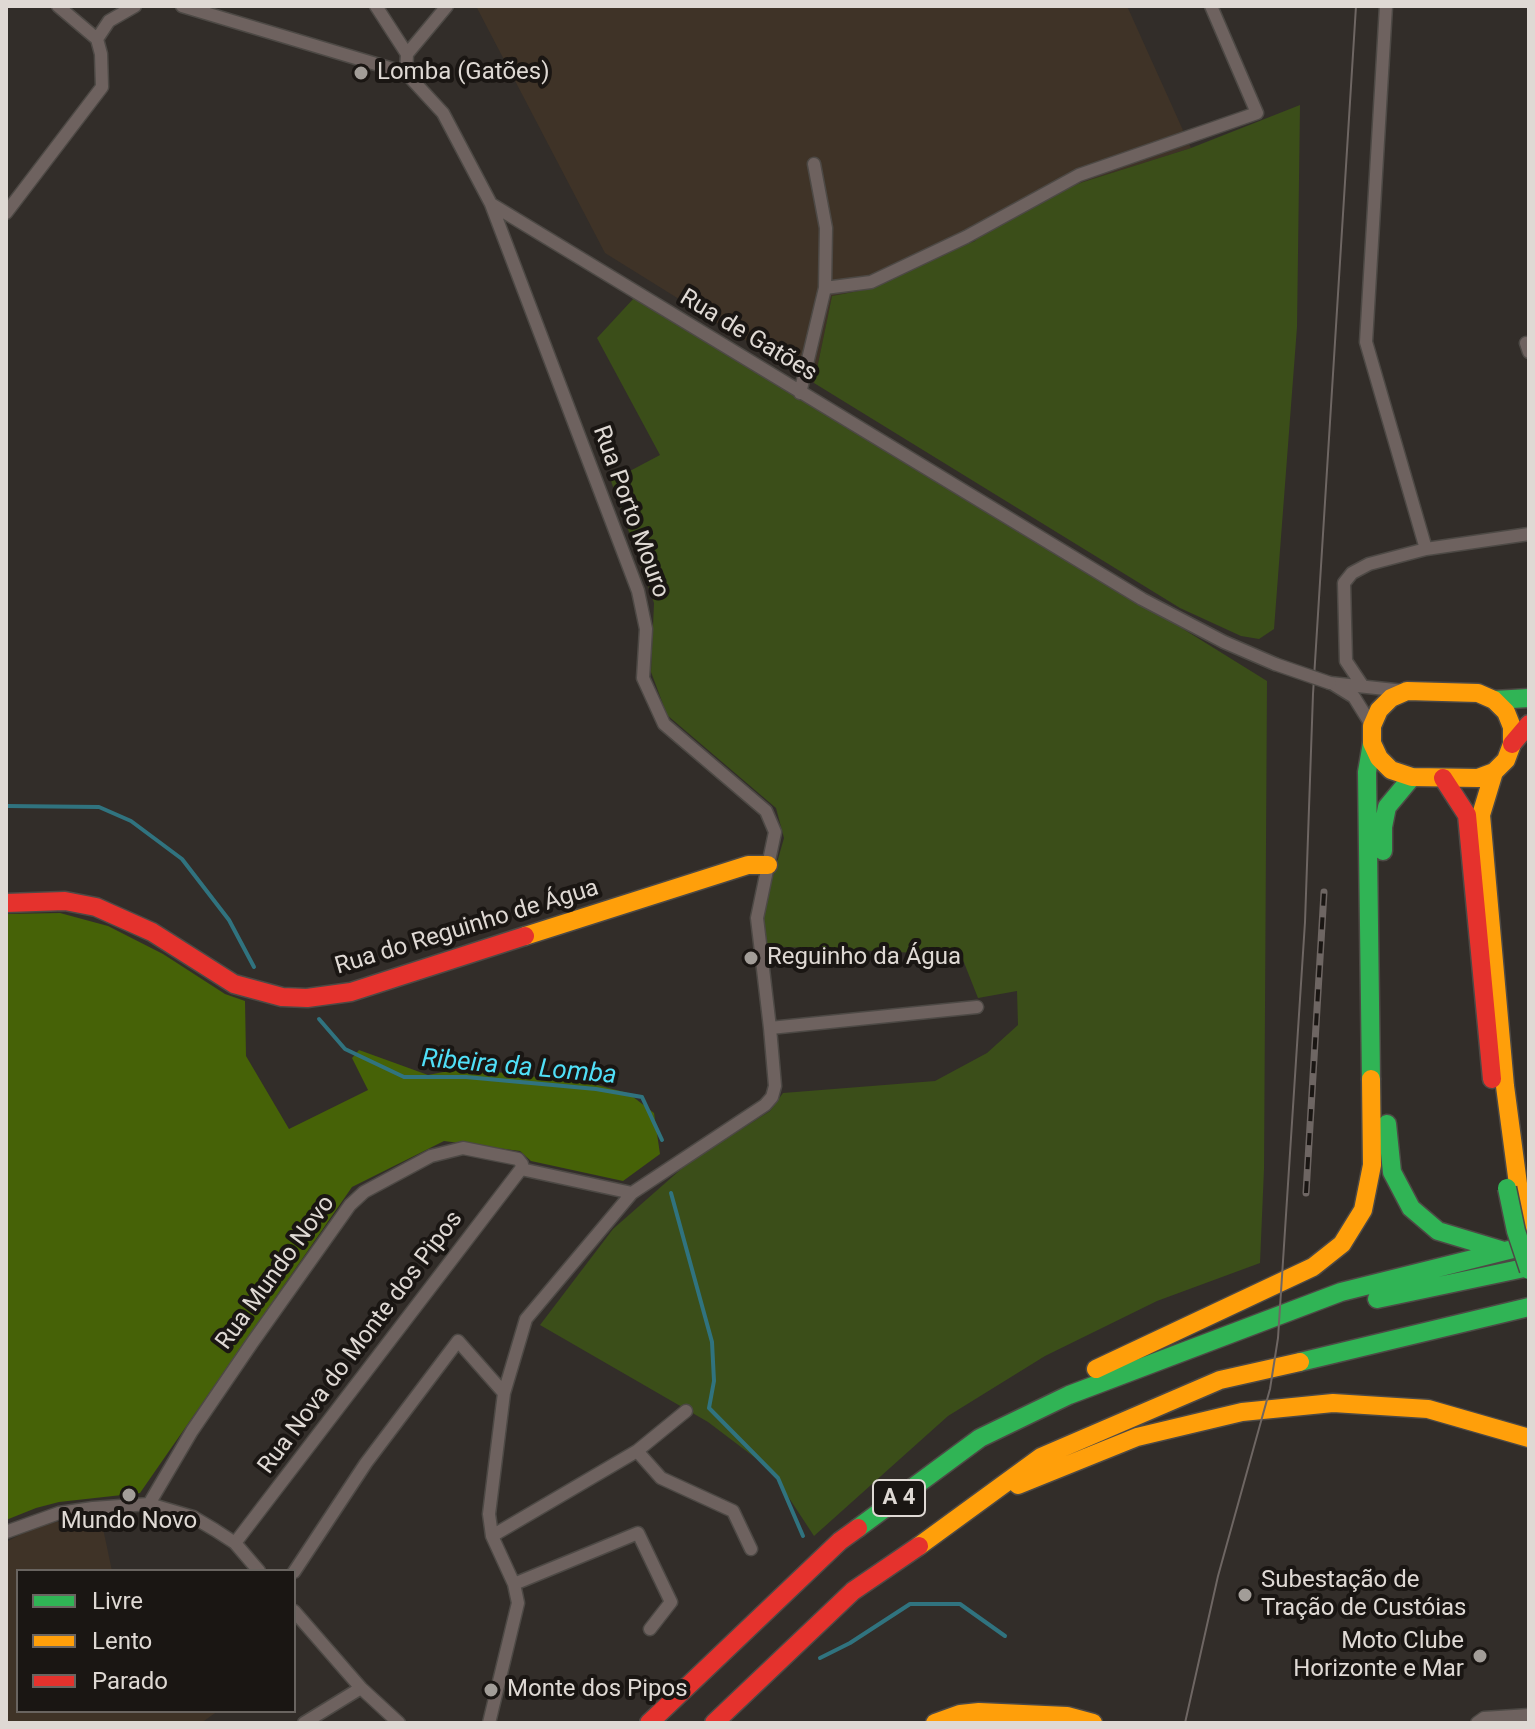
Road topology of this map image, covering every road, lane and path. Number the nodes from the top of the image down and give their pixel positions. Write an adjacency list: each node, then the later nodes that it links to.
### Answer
1 (58, 6): 8 (street)
2 (135, 6): 8 (street)
3 (182, 6): 10 (street)
4 (376, 6): 9 (street)
5 (447, 6): 9 (street)
6 (1211, 6): 14 (street)
7 (1386, 6): 17 (street)
8 (97, 39): 13 (street)
9 (407, 54): 10 (street)
10 (406, 73): 12 (street)
11 (814, 164): 14 (street)
12 (491, 204): 15 (street, Rua de Gatões); 29 (street, Rua Porto Mouro)
13 (6, 213)
14 (825, 288): 15 (street)
15 (800, 393): 18 (street, Rua de Gatões, bridge)
16 (1529, 534): 17 (street)
17 (1426, 549): 19 (street)
18 (1330, 683): 19 (street, Rua de Gatões); 24 (street, Rua de Gatões)
19 (1362, 685): 20 (street, Rua de Gatões)
20 (1407, 691): 22 (main road); 24 (main road)
21 (1529, 698): 22 (main road)
22 (1494, 700): 25 (main road)
23 (1529, 724): 25 (main road)
24 (1372, 734): 27 (main road); 46 (main road)
25 (1512, 744): 26 (main road)
26 (1494, 772): 28 (main road); 34 (main road)
27 (1412, 777): 28 (main road); 38 (main road)
28 (1443, 778): 34 (main road)
29 (768, 865): 30 (main road, Rua do Reguinho de Água); 32 (street, Rua Porto Mouro)
30 (6, 903)
31 (977, 1007): 32 (street)
32 (770, 1028): 35 (street, Rua Porto Mouro)
33 (521, 1169): 35 (street, Rua Mundo Novo); 50 (street, Rua Mundo Novo); 53 (street, Rua Nova do Monte dos Pipos)
34 (1512, 1186): 36 (main road); 39 (main road, bridge)
35 (632, 1193): 44 (street, Rua Porto Mouro)
36 (1529, 1234)
37 (1529, 1245): 38 (main road)
38 (1504, 1251): 43 (main road)
39 (1529, 1268): 43 (main road, A 4)
40 (1529, 1307): 42 (main road, A 4)
41 (1529, 1320): 42 (main road)
42 (1458, 1326): 49 (main road, A 4)
43 (1197, 1345): 46 (main road, A 4)
44 (504, 1393): 52 (street, Rua Porto Mouro); 56 (street)
45 (686, 1411): 48 (street)
46 (980, 1438): 65 (main road, A 4)
47 (1529, 1438): 49 (main road)
48 (637, 1451): 52 (street); 54 (street)
49 (990, 1496): 66 (main road, A 4)
50 (149, 1504): 51 (street); 53 (street)
51 (6, 1532)
52 (492, 1536): 57 (street, Rua Porto Mouro)
53 (235, 1543): 55 (street)
54 (751, 1549)
55 (257, 1569)
56 (296, 1569)
57 (514, 1584): 59 (street); 64 (street, Rua Porto Mouro)
58 (296, 1613): 60 (street)
59 (650, 1629)
60 (361, 1688): 62 (street); 63 (street)
61 (1529, 1715): 69 (street)
62 (304, 1723)
63 (399, 1723)
64 (489, 1723)
65 (649, 1723)
66 (714, 1723)
67 (935, 1723): 68 (main road)
68 (1093, 1723)
69 (1477, 1723)

